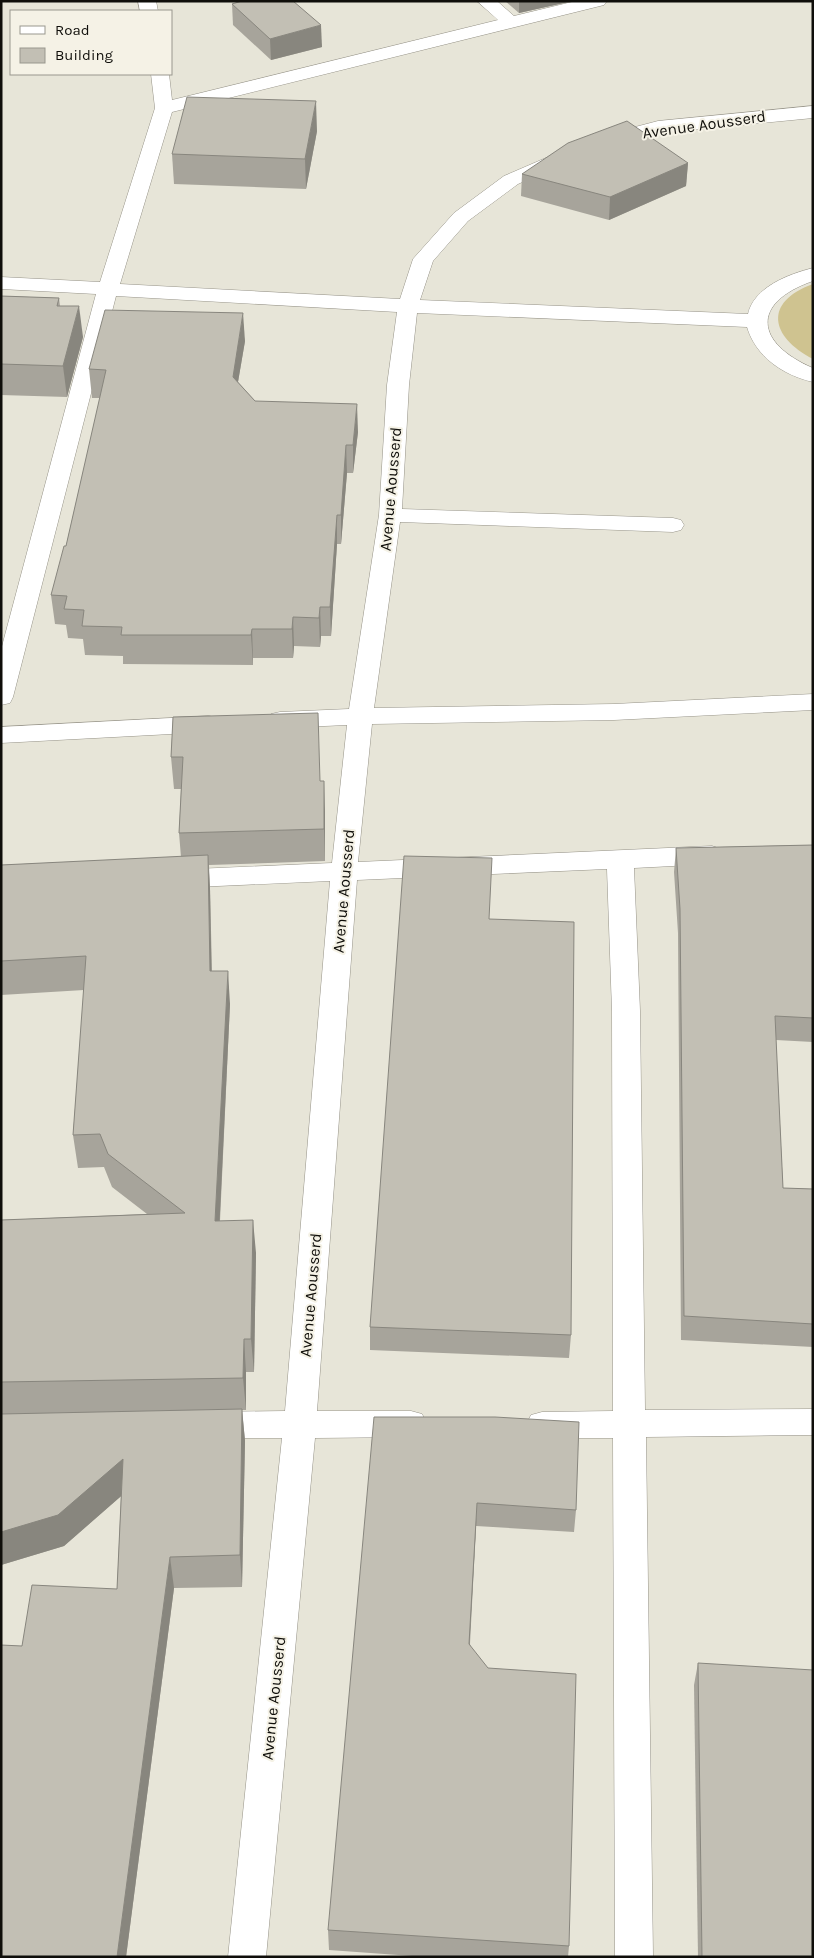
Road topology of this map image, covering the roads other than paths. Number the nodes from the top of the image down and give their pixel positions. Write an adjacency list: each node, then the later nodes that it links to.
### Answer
1 (486, 1): 3 (street)
2 (598, 1): 3 (street)
3 (510, 22): 5 (street)
4 (160, 75): 5 (street)
5 (164, 108): 9 (street)
6 (813, 112): 10 (street, Avenue Aousserd)
7 (813, 274): 11 (street)
8 (1, 283): 9 (street)
9 (108, 290): 10 (street); 15 (street)
10 (408, 306): 11 (street); 13 (street, Avenue Aousserd)
11 (756, 321): 12 (street)
12 (813, 376)
13 (390, 515): 14 (street); 17 (street, Avenue Aousserd)
14 (673, 525)
15 (1, 697)
16 (813, 702): 17 (street)
17 (360, 716): 18 (street); 23 (street, Avenue Aousserd)
18 (260, 721)
19 (230, 723): 20 (street)
20 (1, 735)
21 (736, 854): 22 (street)
22 (620, 859): 23 (street); 30 (street)
23 (344, 872): 24 (street); 26 (street, Avenue Aousserd)
24 (148, 880)
25 (813, 1422): 30 (street)
26 (300, 1424): 27 (street); 29 (street); 31 (street, Avenue Aousserd)
27 (439, 1424)
28 (509, 1425): 30 (street)
29 (180, 1426)
30 (628, 1426): 32 (street)
31 (248, 1957)
32 (634, 1957)

